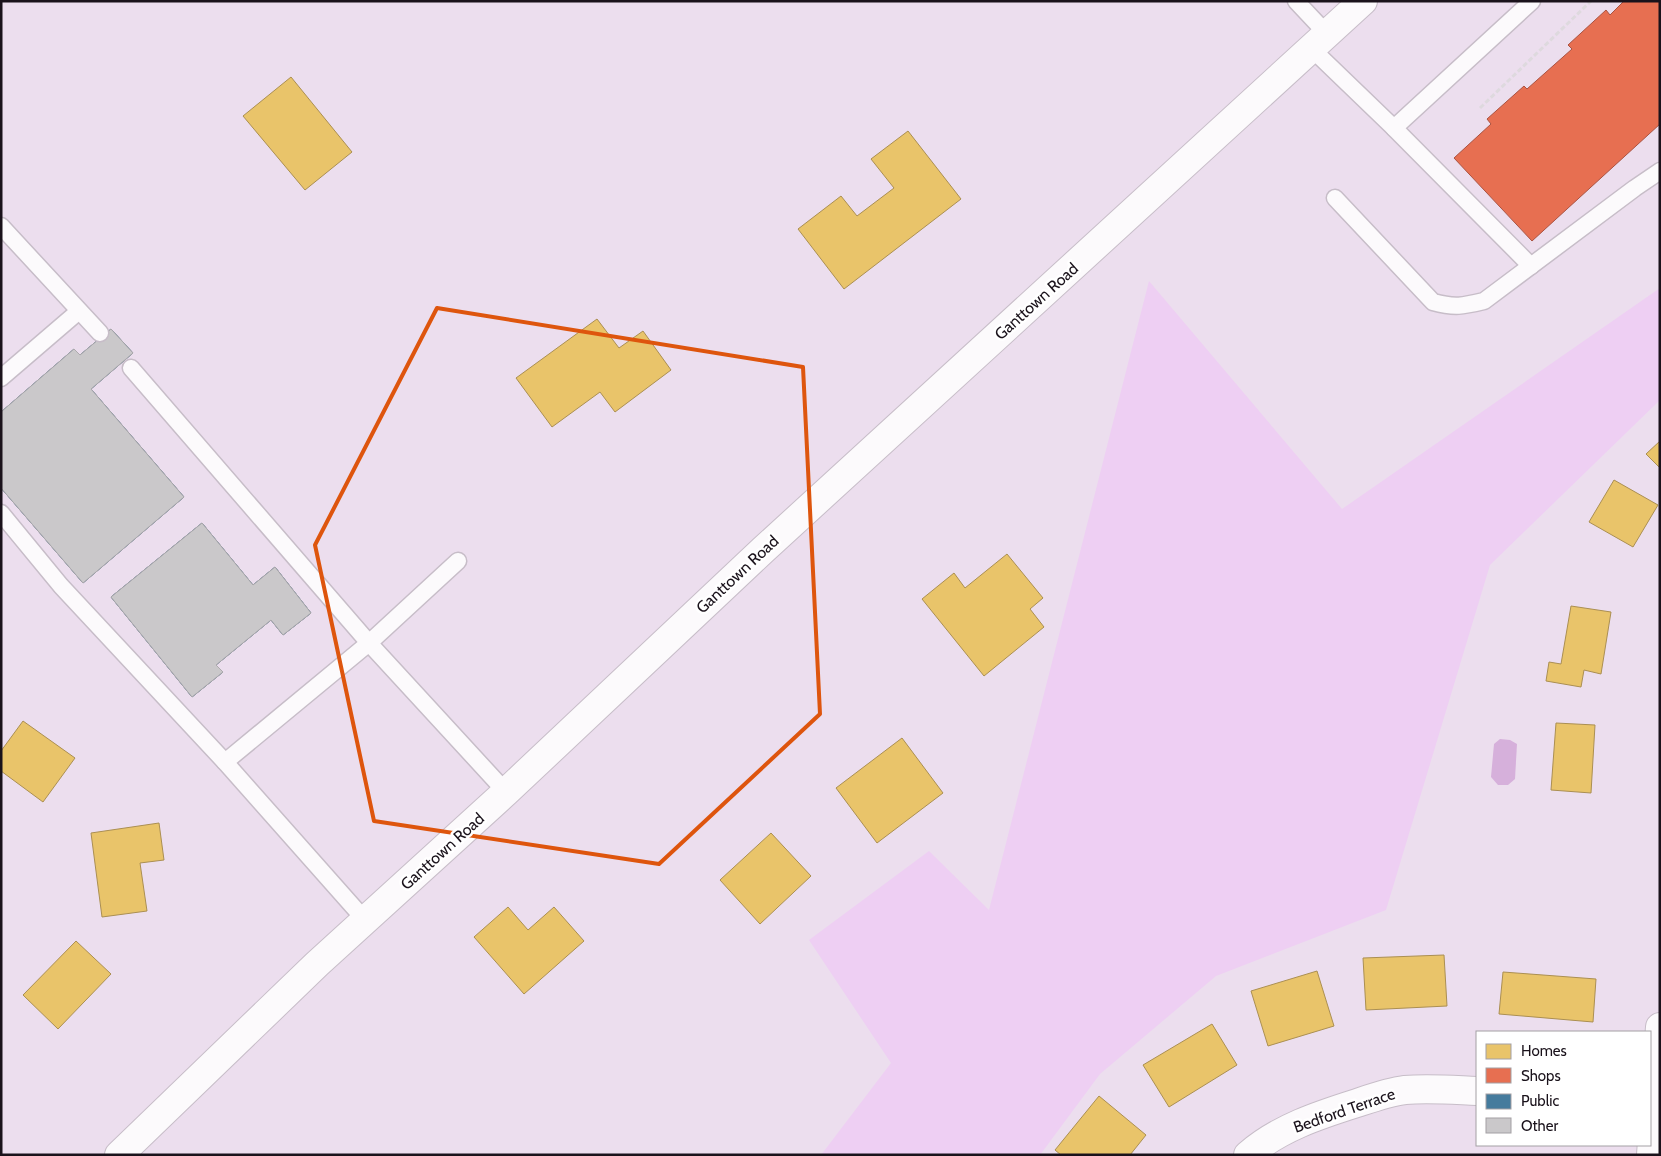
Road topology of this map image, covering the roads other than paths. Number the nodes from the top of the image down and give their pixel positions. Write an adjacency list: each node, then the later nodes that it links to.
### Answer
1 (1296, 1): 4 (lane)
2 (1363, 1): 4 (street, Ganttown Road)
3 (1532, 1): 5 (lane)
4 (1320, 41): 5 (lane); 18 (street, Ganttown Road)
5 (1394, 128): 9 (lane)
6 (1660, 171): 9 (lane)
7 (1335, 198): 9 (lane)
8 (1, 226): 10 (lane)
9 (1530, 266)
10 (79, 310): 11 (lane); 13 (lane)
11 (100, 333)
12 (131, 368): 16 (lane)
13 (1, 378)
14 (1, 513): 17 (lane)
15 (458, 561): 16 (lane)
16 (369, 643): 17 (lane); 18 (lane)
17 (225, 762): 19 (lane)
18 (506, 792): 19 (street, Ganttown Road)
19 (365, 920): 23 (street, Ganttown Road)
20 (1660, 1027): 22 (street)
21 (1476, 1091): 24 (street, Bedford Terrace)
22 (1652, 1103): 25 (street)
23 (119, 1155)
24 (1248, 1155)
25 (1651, 1155)

